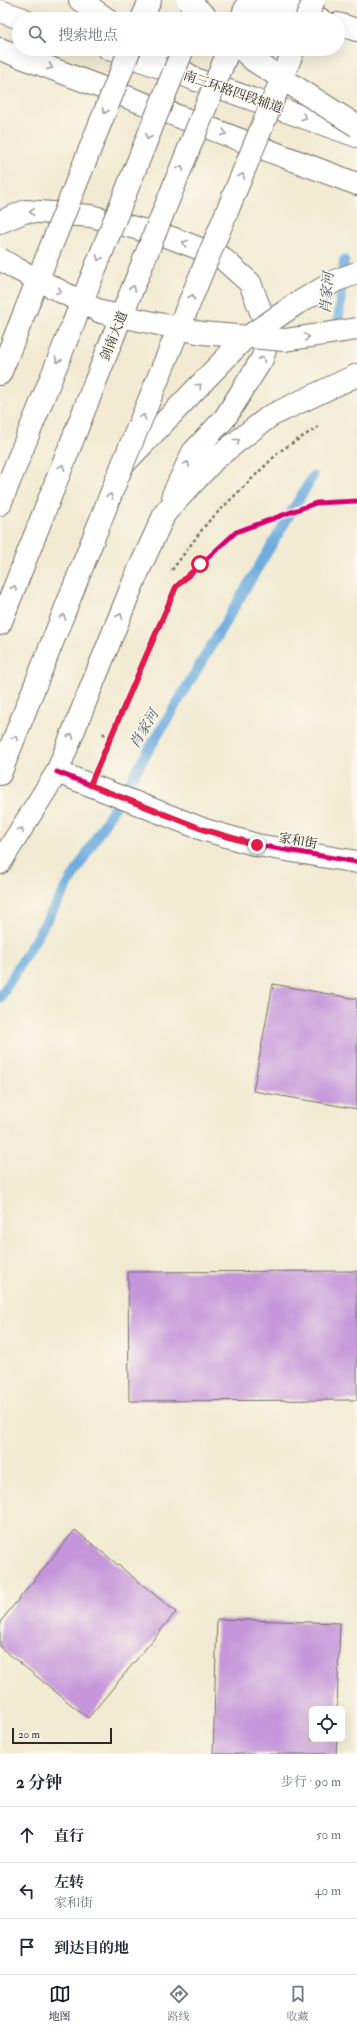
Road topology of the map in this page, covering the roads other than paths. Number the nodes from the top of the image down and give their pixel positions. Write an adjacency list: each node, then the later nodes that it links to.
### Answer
1 (80, 0): 9 (main road)
2 (150, 0): 10 (main road)
3 (188, 0): 12 (main road, bridge)
4 (203, 0): 11 (main road)
5 (249, 0): 13 (main road)
6 (254, 0): 14 (main road)
7 (314, 0): 15 (main road, bridge)
8 (0, 11): 16 (main road)
9 (98, 12)
10 (145, 12)
11 (198, 12)
12 (201, 12)
13 (244, 12)
14 (296, 12)
15 (309, 12)
16 (12, 15)
17 (345, 26): 18 (main road)
18 (357, 30)
19 (0, 49): 20 (main road, one-way to 20)
20 (12, 54)
21 (19, 56): 32 (main road, one-way to 32)
22 (127, 56): 37 (main road, one-way to 37, bridge)
23 (129, 56): 29 (main road, 南三环路四段辅道)
24 (161, 56): 29 (main road)
25 (180, 56): 40 (main road, one-way to 40, bridge)
26 (226, 56): 42 (main road, 剑南大道, one-way to 26, bridge)
27 (249, 56): 30 (main road, bridge)
28 (291, 56): 39 (main road, one-way to 28, bridge)
29 (196, 80): 31 (main road, 南三环路四段辅道, one-way to 31)
30 (357, 126)
31 (357, 136)
32 (357, 184)
33 (0, 222): 41 (main road, one-way to 33)
34 (0, 259): 36 (main road, one-way to 36, bridge)
35 (357, 273): 39 (main road, one-way to 35, bridge)
36 (357, 329)
37 (0, 374)
38 (357, 375): 41 (main road, one-way to 38)
39 (122, 466): 44 (main road, one-way to 39)
40 (0, 504)
41 (165, 513): 43 (main road, one-way to 41)
42 (0, 624)
43 (57, 772): 45 (main road, 家和街); 46 (main road, one-way to 43)
44 (0, 774)
45 (357, 862)
46 (0, 863)

